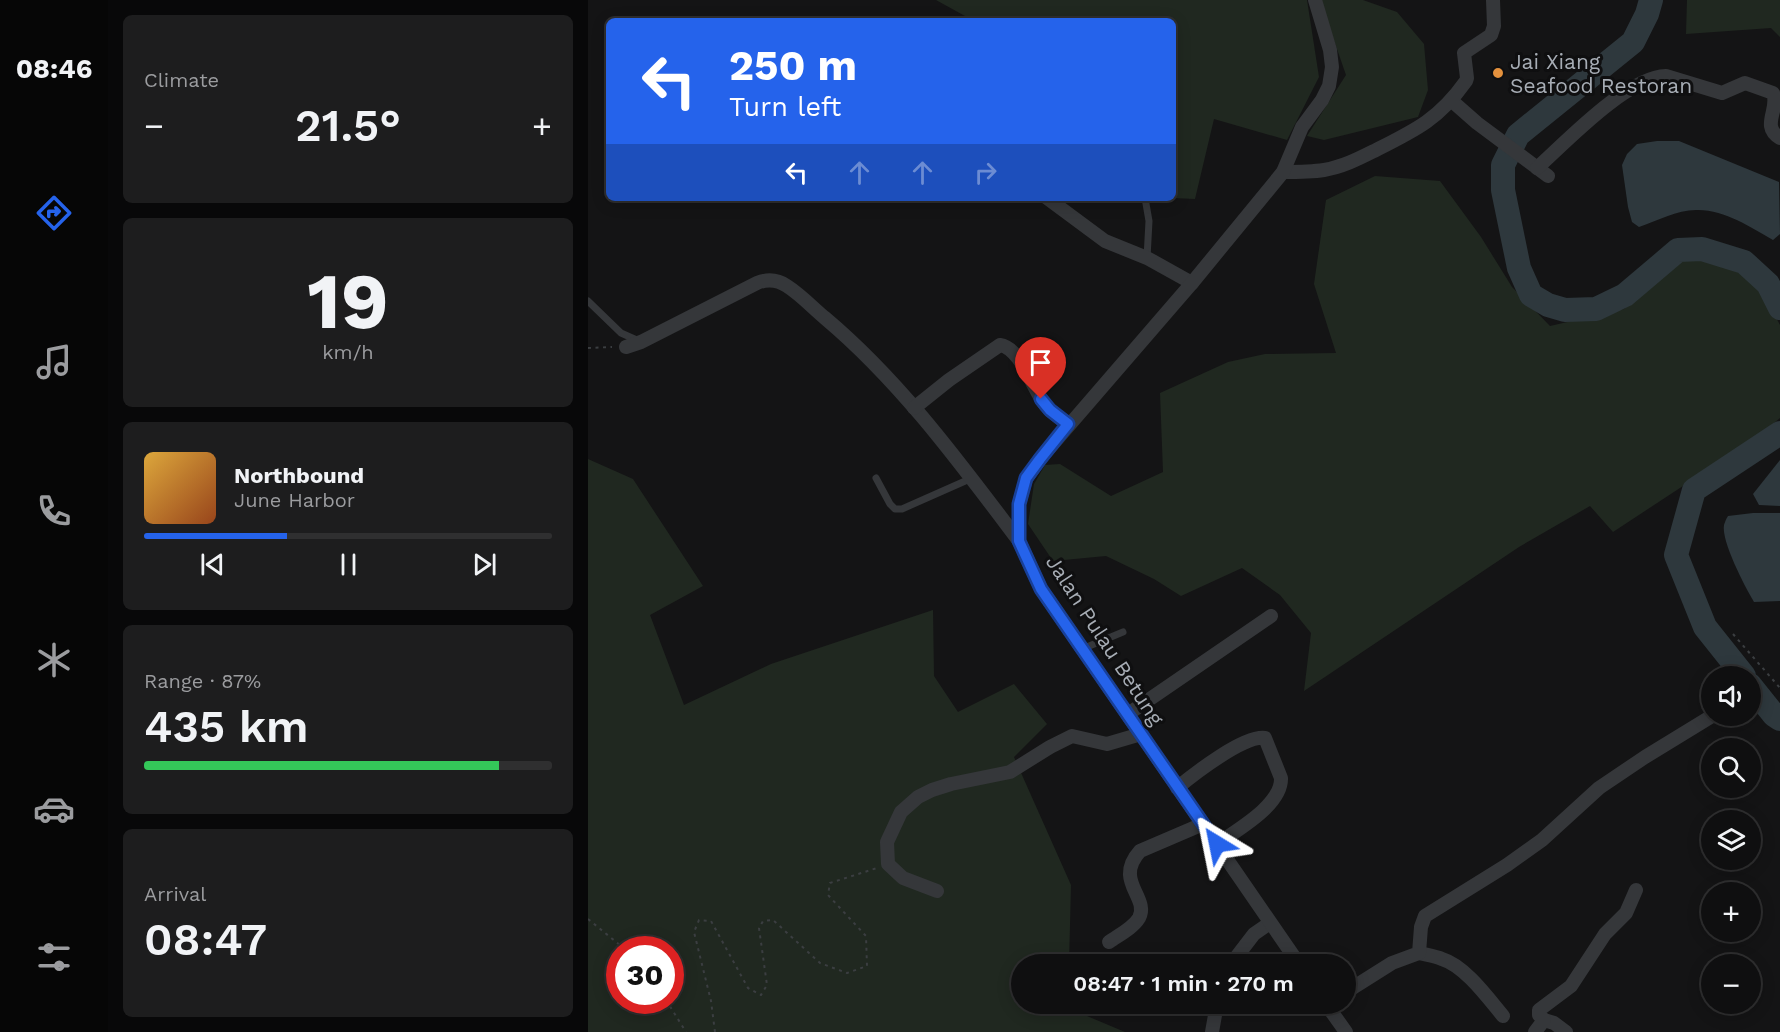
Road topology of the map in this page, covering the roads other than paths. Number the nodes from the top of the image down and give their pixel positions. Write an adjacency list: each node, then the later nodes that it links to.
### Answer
1 (1315, 0): 5 (street, Jalan Pulau Betung)
2 (1493, 0): 3 (street)
3 (1452, 101): 4 (street); 5 (street)
4 (1780, 138)
5 (1283, 172): 9 (street, Jalan Pulau Betung)
6 (1051, 201): 8 (street)
7 (1146, 201): 8 (lane)
8 (1147, 258): 9 (street)
9 (1192, 283): 14 (street, Jalan Pulau Betung)
10 (588, 302): 11 (lane)
11 (641, 342): 12 (street); 13 (street)
12 (626, 347)
13 (914, 408): 14 (street); 16 (street)
14 (1068, 424): 17 (street, Jalan Pulau Betung)
15 (876, 478): 16 (lane)
16 (972, 478): 17 (street)
17 (1019, 541): 20 (street, Jalan Pulau Betung)
18 (1271, 616): 21 (street)
19 (1123, 632): 20 (lane)
20 (1082, 649): 21 (street, Jalan Pulau Betung)
21 (1128, 714): 23 (street, Jalan Pulau Betung)
22 (1701, 723): 31 (street)
23 (1141, 734): 24 (street, Jalan Pulau Betung); 28 (street)
24 (1177, 788): 25 (street, Jalan Pulau Betung); 26 (street)
25 (1203, 824): 26 (street, Jalan Pulau Betung); 30 (street)
26 (1217, 844): 29 (street, Jalan Pulau Betung)
27 (1636, 890): 38 (street)
28 (937, 891)
29 (1270, 923): 32 (street); 33 (street, Jalan Pulau Betung)
30 (1109, 942)
31 (1419, 953): 34 (street); 37 (street)
32 (1239, 954)
33 (1292, 954)
34 (1356, 986)
35 (1215, 1014): 39 (street)
36 (1334, 1014): 40 (street)
37 (1503, 1016)
38 (1544, 1020): 41 (street); 42 (street)
39 (1212, 1032)
40 (1346, 1032)
41 (1535, 1032)
42 (1566, 1032)

